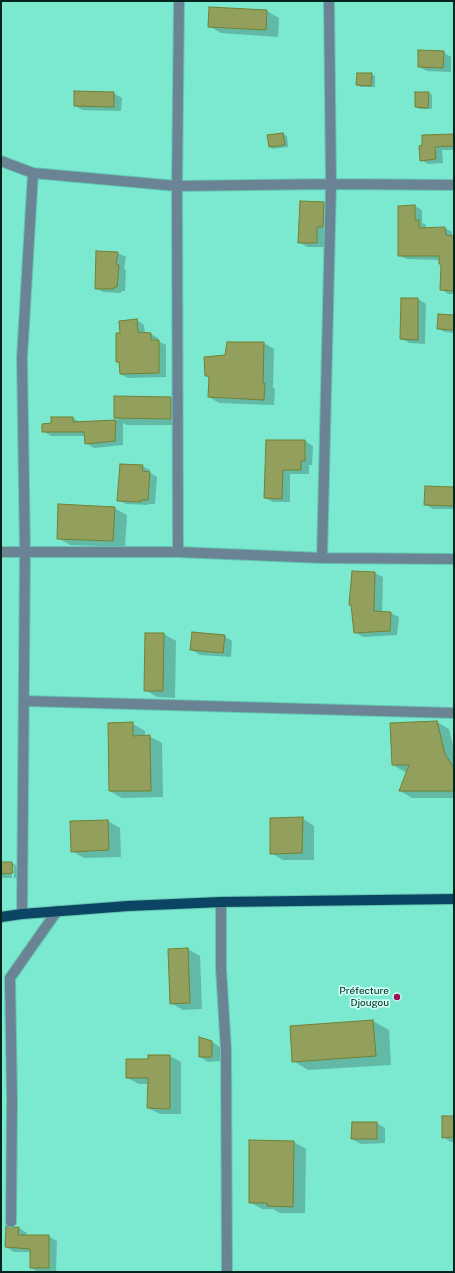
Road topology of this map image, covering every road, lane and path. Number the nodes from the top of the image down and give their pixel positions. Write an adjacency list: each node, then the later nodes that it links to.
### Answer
1 (179, 1): 7 (street)
2 (329, 1): 5 (street)
3 (1, 161): 4 (street)
4 (33, 173): 7 (street); 9 (street)
5 (331, 184): 6 (street); 7 (street); 11 (street)
6 (454, 185)
7 (177, 186): 10 (street)
8 (1, 552): 9 (street)
9 (25, 552): 10 (street); 13 (street)
10 (178, 552): 11 (street)
11 (322, 558): 12 (street)
12 (454, 559)
13 (25, 701): 14 (street); 18 (street)
14 (454, 713)
15 (454, 899): 16 (main road)
16 (221, 902): 17 (main road); 21 (street)
17 (57, 911): 18 (main road); 20 (street)
18 (22, 914): 19 (main road)
19 (1, 917)
20 (11, 1222)
21 (227, 1272)

